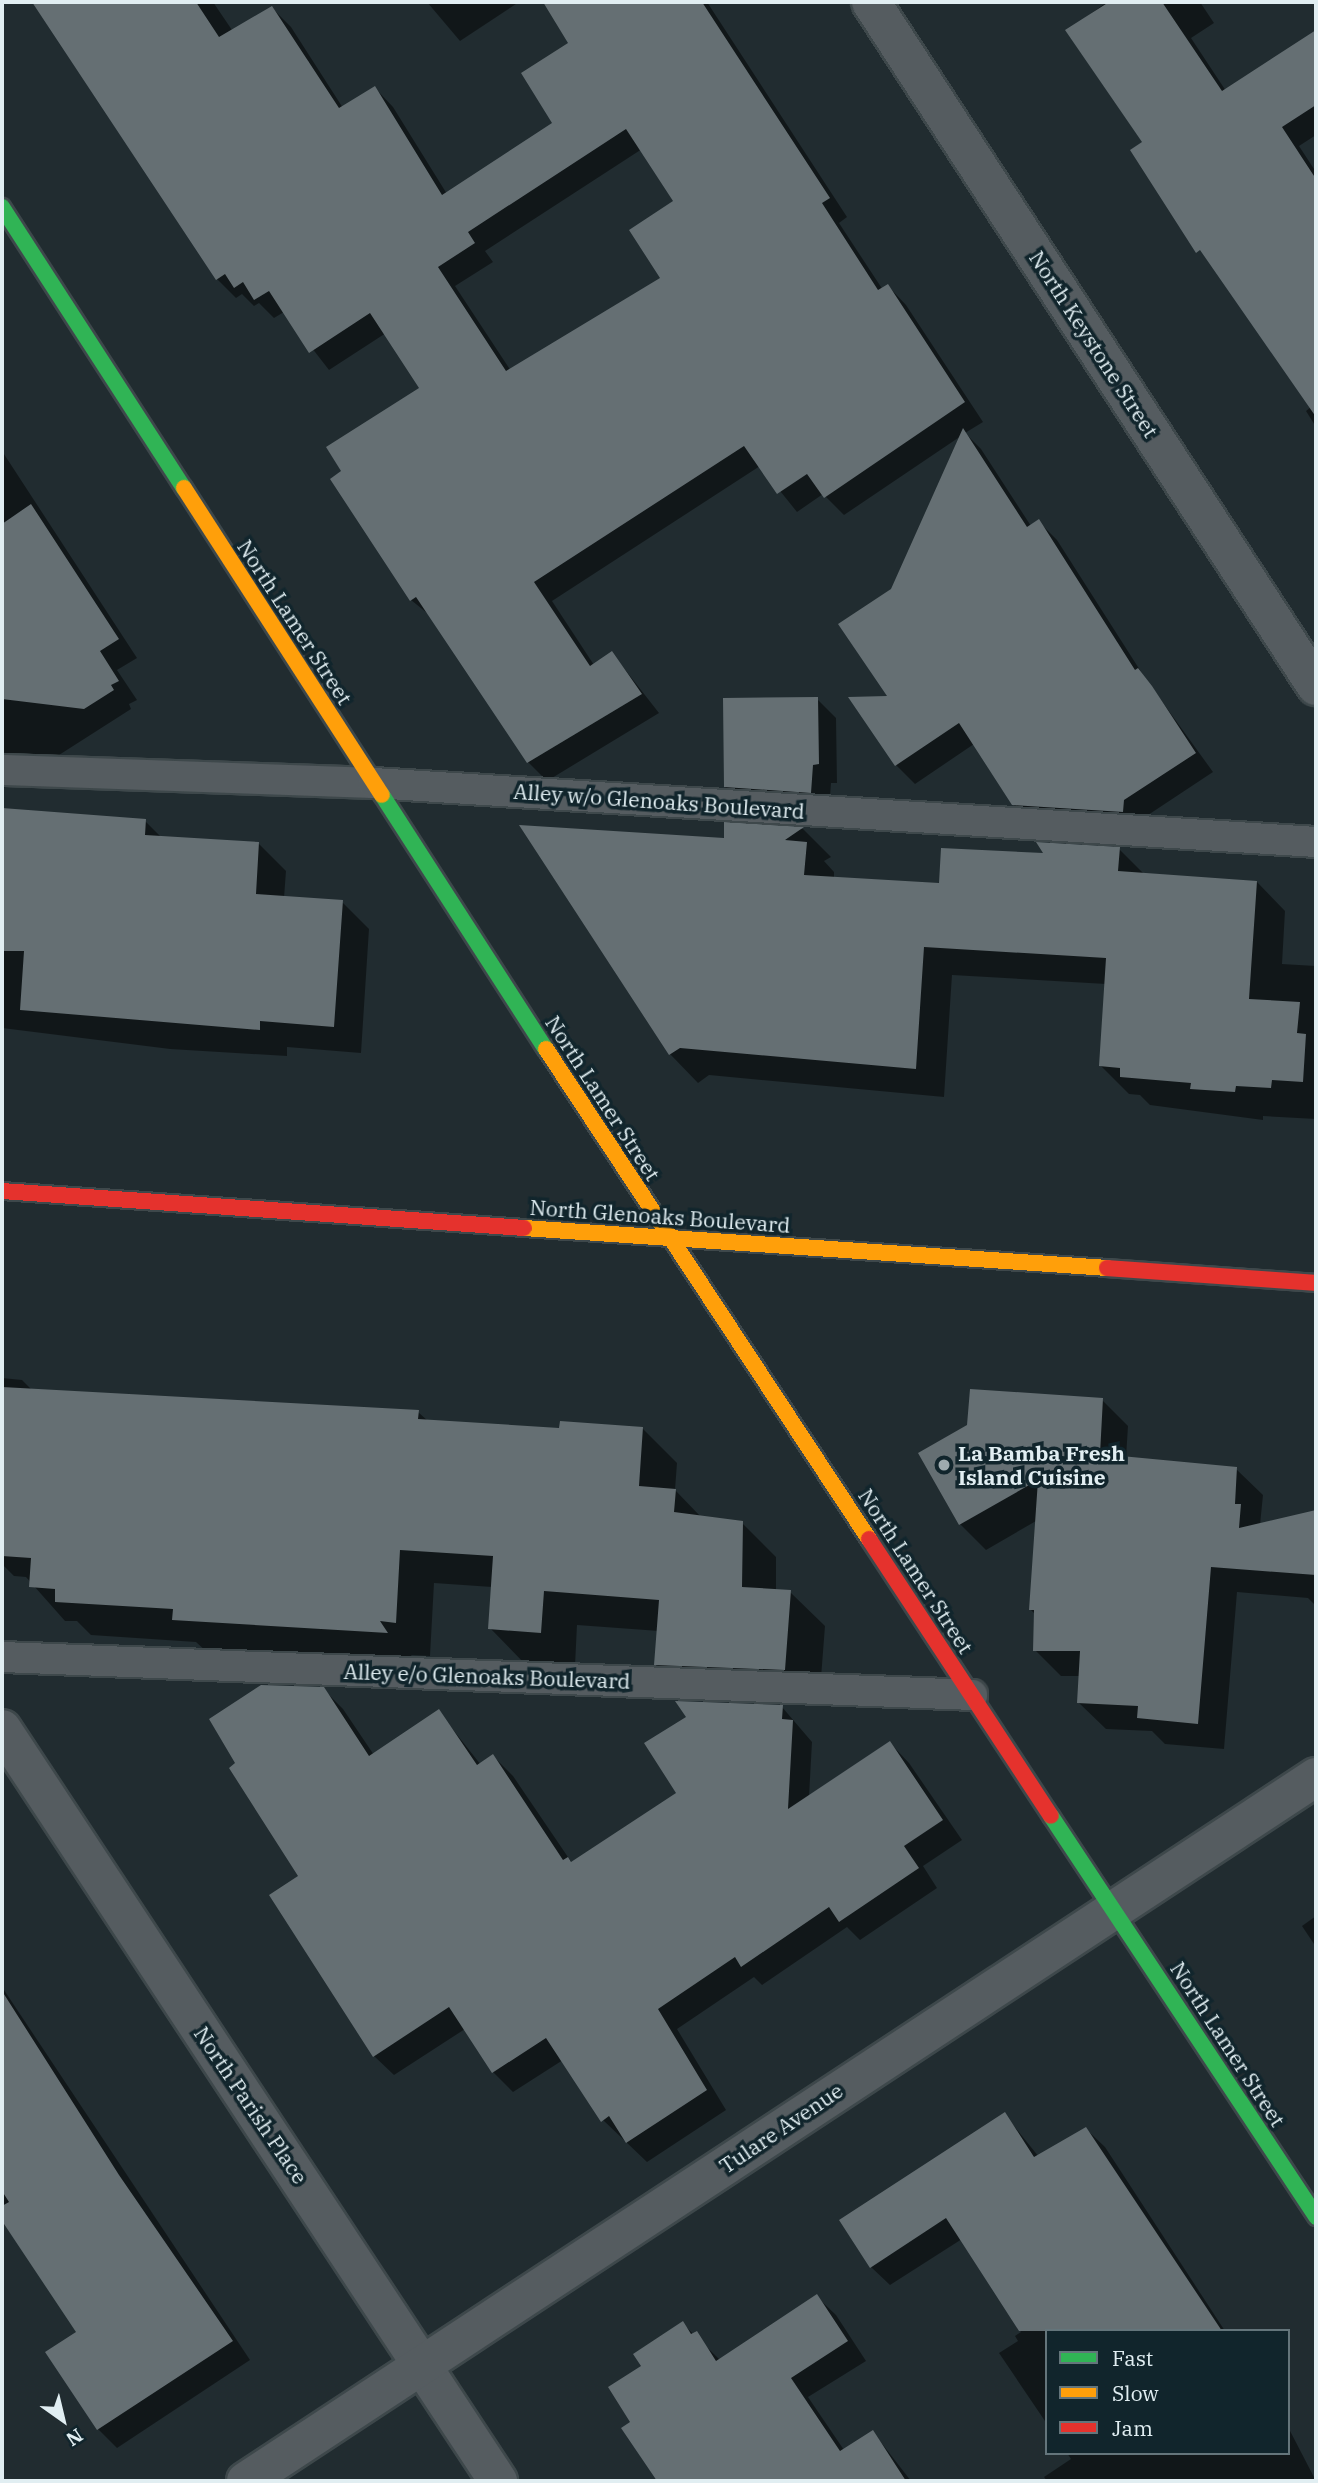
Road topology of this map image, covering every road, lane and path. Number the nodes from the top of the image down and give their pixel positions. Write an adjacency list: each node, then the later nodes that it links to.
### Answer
1 (871, 2): 3 (street, North Keystone Street)
2 (2, 207): 5 (street, North Lamer Street)
3 (1316, 685)
4 (2, 770): 5 (lane, Alley w/o Glenoaks Boulevard)
5 (373, 783): 6 (lane, Alley w/o Glenoaks Boulevard); 8 (street, North Lamer Street)
6 (1316, 842)
7 (2, 1191): 8 (street, North Glenoaks Boulevard)
8 (671, 1239): 9 (street, North Glenoaks Boulevard); 11 (street, North Lamer Street)
9 (1316, 1283)
10 (2, 1657): 11 (lane, Alley e/o Glenoaks Boulevard)
11 (972, 1695): 14 (street, North Lamer Street)
12 (2, 1729): 16 (street, North Parish Place)
13 (1316, 1777): 14 (street, Tulare Avenue)
14 (1113, 1908): 15 (street, North Lamer Street); 16 (street, Tulare Avenue)
15 (1316, 2217)
16 (424, 2365): 17 (street, Tulare Avenue); 18 (street, North Parish Place)
17 (246, 2481)
18 (498, 2481)

